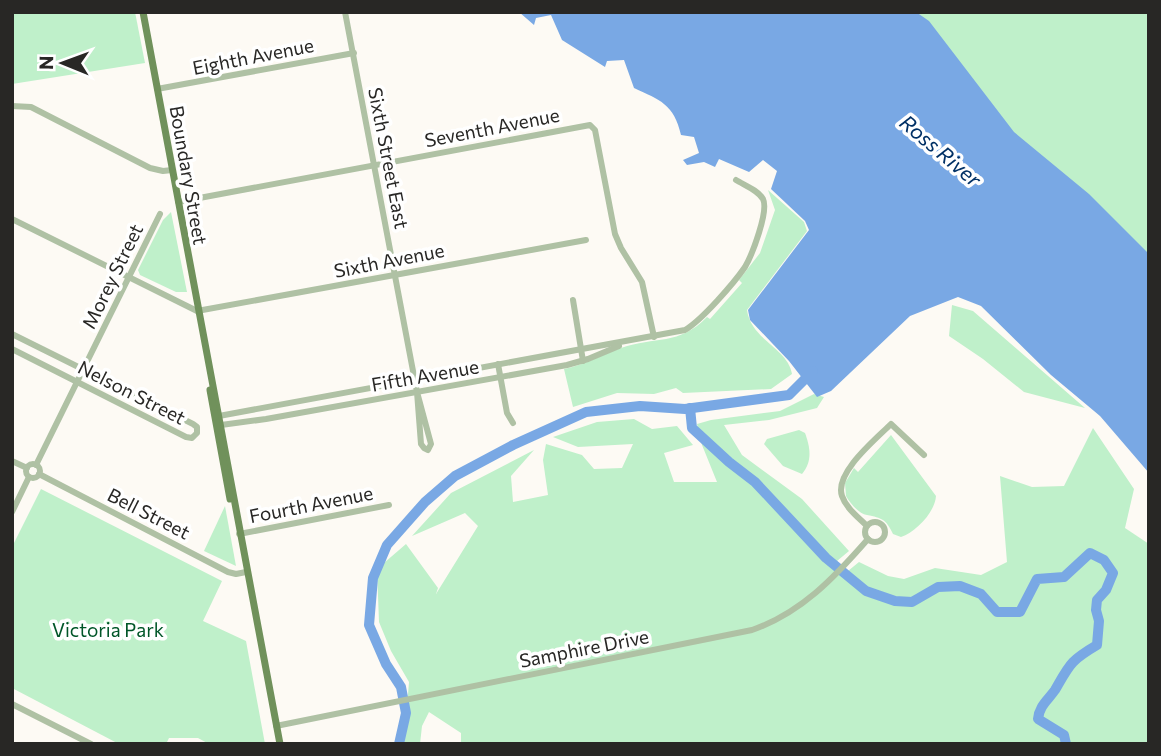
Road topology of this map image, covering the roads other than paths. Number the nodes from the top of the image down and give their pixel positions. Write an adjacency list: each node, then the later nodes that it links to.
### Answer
1 (143, 12): 4 (main road, Boundary Street)
2 (345, 12): 3 (street, Sixth Street East)
3 (354, 53): 4 (street, Eighth Avenue); 6 (street, Sixth Street East)
4 (157, 89): 7 (main road, Boundary Street)
5 (12, 106): 7 (street)
6 (375, 165): 9 (street, Seventh Avenue); 13 (street, Sixth Street East); 18 (street, Seventh Avenue)
7 (172, 170): 9 (main road, Boundary Street)
8 (736, 180): 18 (street, Fifth Avenue)
9 (178, 202): 16 (main road, Boundary Street)
10 (160, 214): 14 (street, Morey Street)
11 (12, 219): 14 (street)
12 (586, 240): 13 (street, Sixth Avenue)
13 (395, 275): 16 (street, Sixth Avenue); 26 (street, Sixth Street East)
14 (129, 278): 16 (street); 24 (street, Morey Street)
15 (573, 300): 20 (street)
16 (199, 311): 29 (main road, Boundary Street)
17 (12, 334): 24 (street, Nelson Street)
18 (654, 337): 19 (street, Fifth Avenue)
19 (631, 341): 20 (street, Fifth Avenue); 22 (street, Fifth Avenue)
20 (581, 348): 22 (street); 23 (street, Fifth Avenue)
21 (12, 349): 27 (street, Nelson Street)
22 (583, 361): 25 (street, Fifth Avenue)
23 (498, 364): 25 (street); 26 (street, Fifth Avenue)
24 (83, 370): 27 (street, Morey Street); 27 (street, Nelson Street)
25 (500, 377): 28 (street, Fifth Avenue); 30 (street)
26 (414, 380): 28 (street, Sixth Street East); 29 (street, Fifth Avenue)
27 (77, 382): 33 (street, Morey Street)
28 (417, 392): 28 (street, Sixth Street East); 29 (street, Fifth Avenue)
29 (218, 421): 40 (main road, Boundary Street)
30 (513, 423)
31 (924, 455): 39 (street)
32 (12, 461): 34 (street)
33 (36, 465): 34 (street); 35 (street)
34 (27, 468): 36 (street)
35 (39, 474): 36 (street); 42 (street, Bell Street)
36 (29, 477): 38 (street)
37 (389, 505): 40 (street, Fourth Avenue)
38 (12, 512)
39 (867, 526): 41 (street); 41 (street)
40 (239, 534): 42 (main road, Boundary Street)
41 (868, 539): 44 (street, Samphire Drive)
42 (246, 572): 44 (main road, Boundary Street)
43 (12, 704): 45 (street)
44 (276, 726): 46 (main road, Boundary Street)
45 (91, 744)
46 (280, 744)

